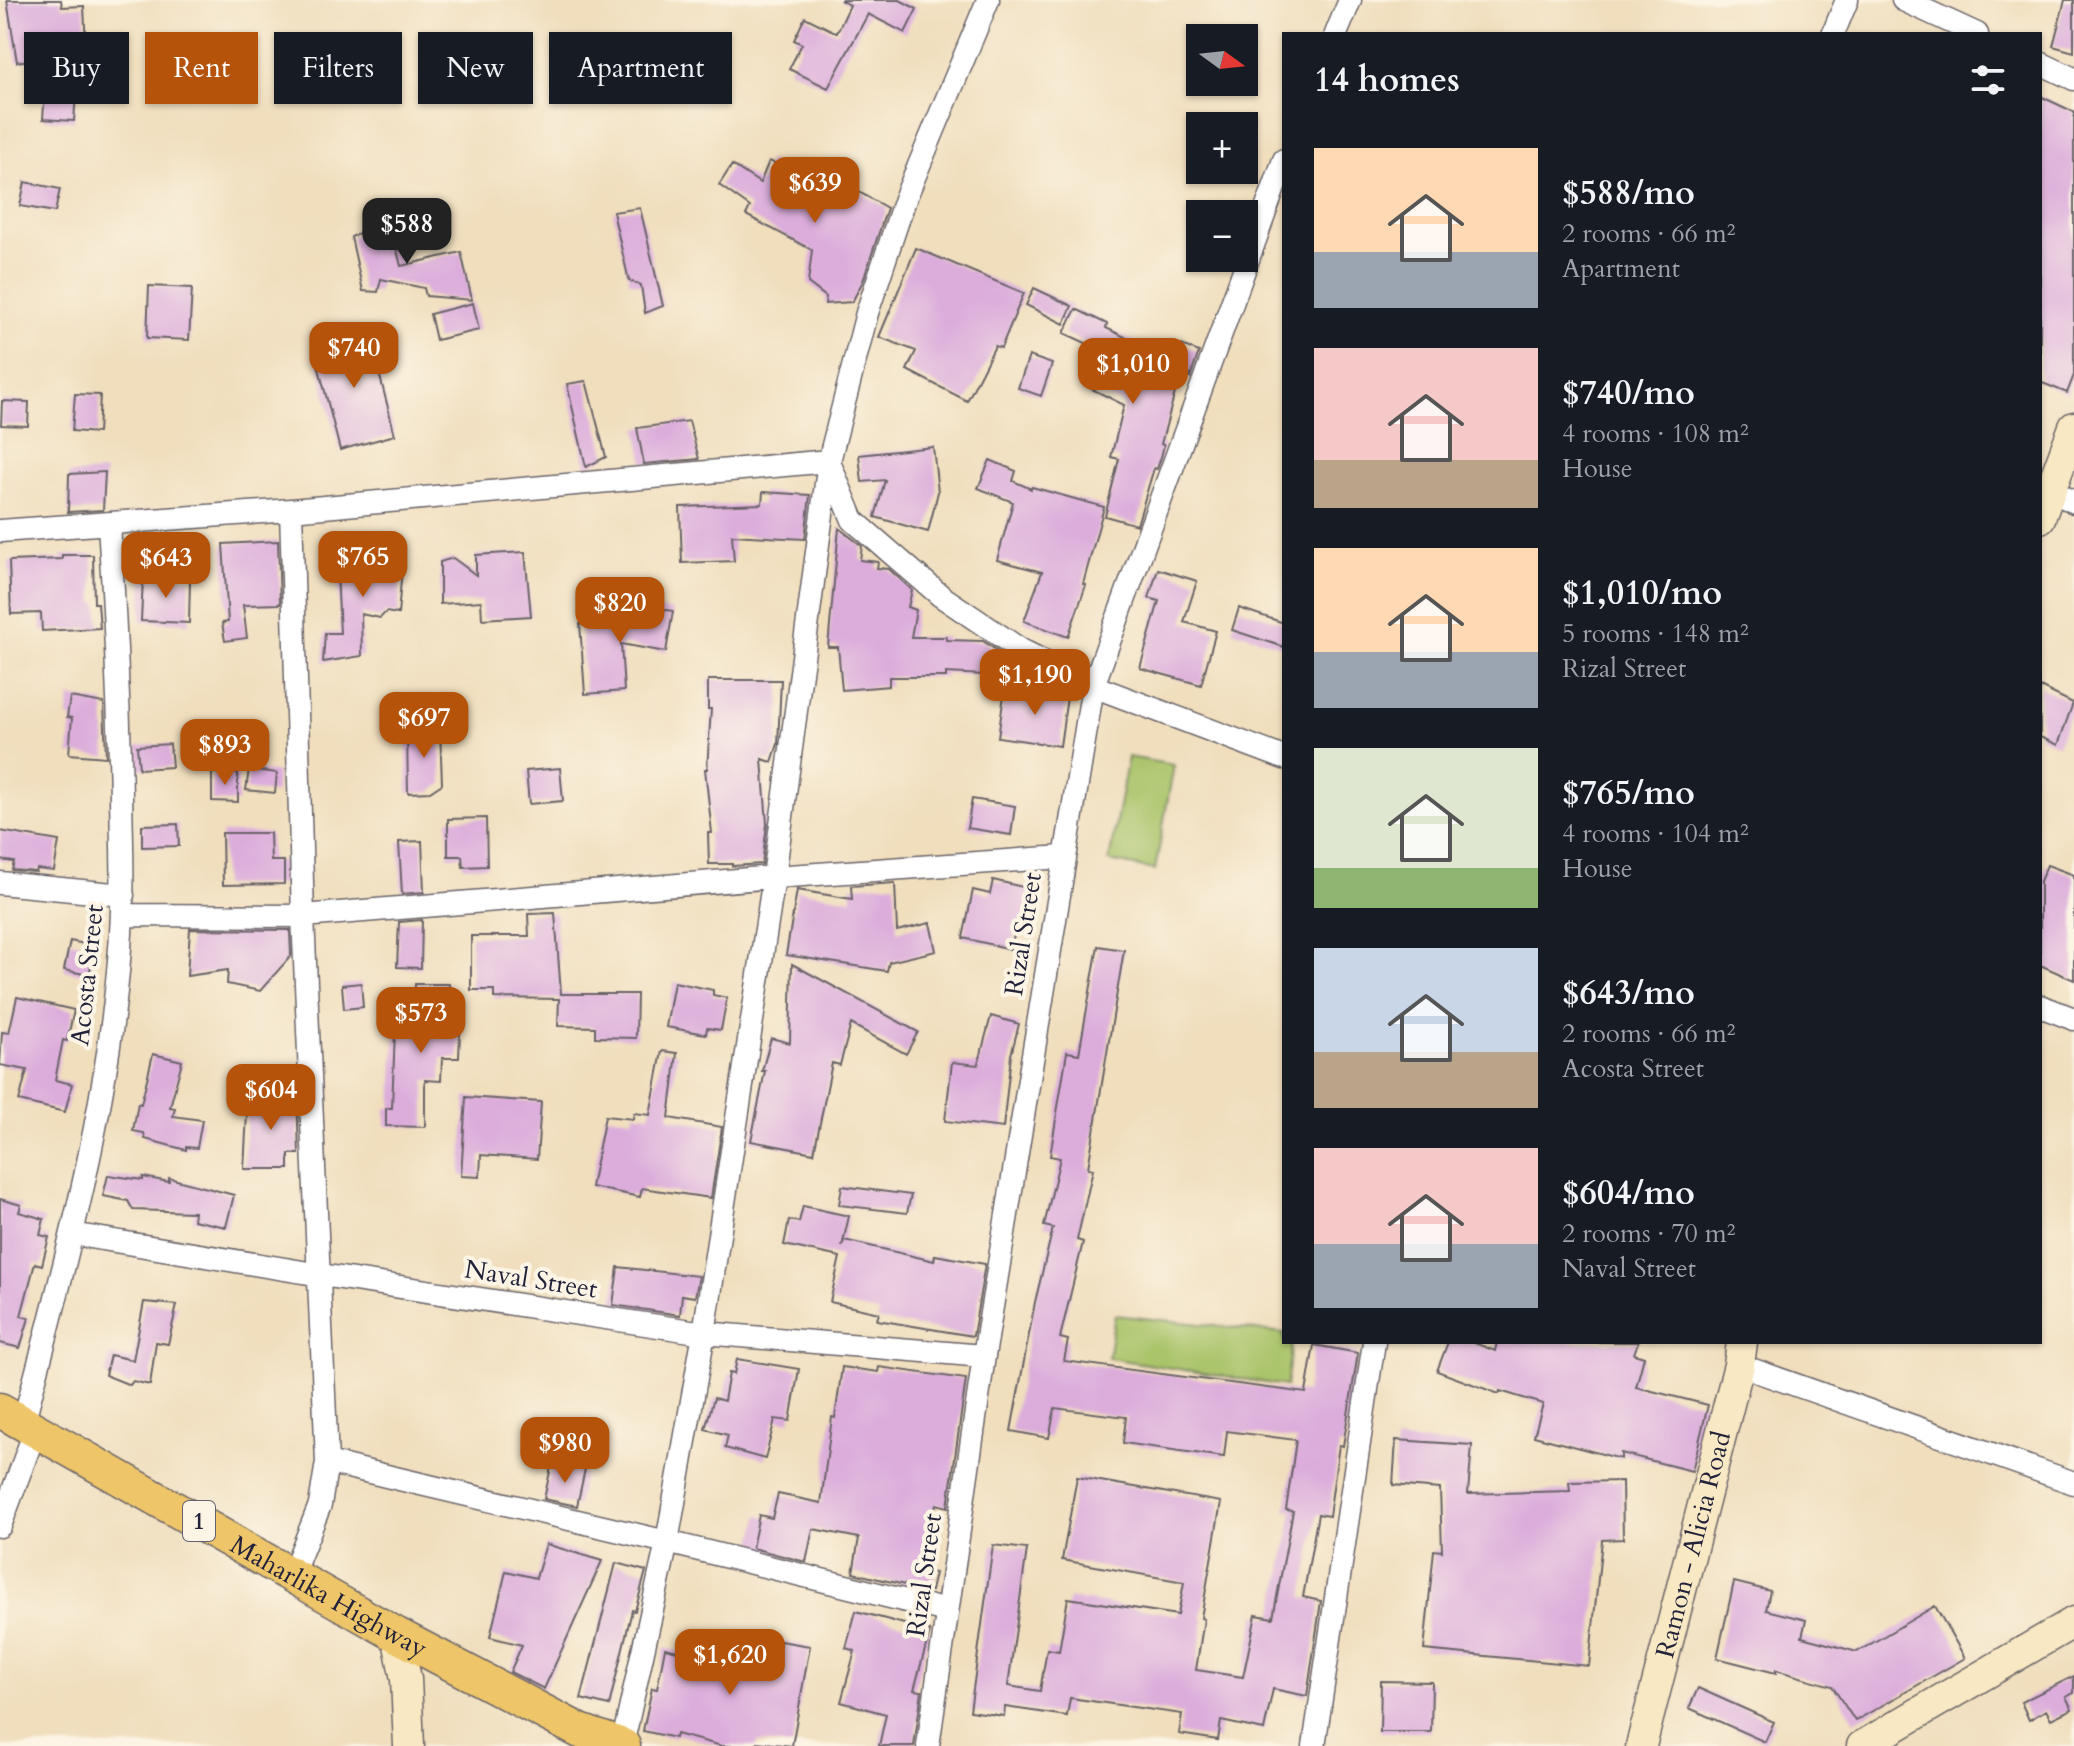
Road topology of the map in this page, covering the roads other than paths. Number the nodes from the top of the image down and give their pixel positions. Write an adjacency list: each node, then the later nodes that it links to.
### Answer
1 (988, 0): 12 (street)
2 (1350, 0): 5 (street)
3 (1847, 0): 6 (street)
4 (1903, 0): 7 (street)
5 (1337, 32)
6 (1834, 32)
7 (1973, 32)
8 (2042, 64): 9 (street)
9 (2074, 79)
10 (1282, 166): 17 (street, Rizal Street)
11 (2074, 427): 13 (main road)
12 (829, 461): 14 (street); 17 (street); 20 (street)
13 (2051, 499)
14 (291, 510): 15 (street); 23 (street)
15 (109, 524): 16 (street); 22 (street, Acosta Street)
16 (0, 531)
17 (1093, 686): 18 (street); 19 (street, Rizal Street)
18 (1282, 757)
19 (1063, 857): 20 (street); 31 (street, Rizal Street)
20 (774, 877): 23 (street); 28 (street)
21 (0, 883): 22 (street)
22 (123, 905): 23 (street); 26 (street, Acosta Street)
23 (303, 916): 27 (street)
24 (2042, 1007): 25 (street)
25 (2074, 1019)
26 (72, 1234): 27 (street, Naval Street); 32 (street, Acosta Street)
27 (321, 1275): 28 (street, Naval Street); 33 (street)
28 (704, 1333): 31 (street, Naval Street); 36 (street)
29 (1374, 1344): 45 (street)
30 (1740, 1354): 34 (street); 46 (main road, Ramon - Alicia Road)
31 (984, 1356): 38 (street, Rizal Street)
32 (19, 1421): 35 (street, Acosta Street); 37 (main road, Maharlika Highway / 1)
33 (327, 1462): 36 (street); 37 (street)
34 (2074, 1483)
35 (0, 1526)
36 (667, 1542): 38 (street); 43 (street)
37 (292, 1575): 40 (main road, Maharlika Highway / 1)
38 (947, 1611): 44 (street, Rizal Street)
39 (2074, 1622): 47 (main road)
40 (397, 1635): 41 (main road, Maharlika Highway / 1); 42 (main road)
41 (570, 1738): 43 (main road, Maharlika Highway / 1)
42 (409, 1746)
43 (622, 1746)
44 (928, 1746)
45 (1314, 1746)
46 (1641, 1746)
47 (1862, 1746)

